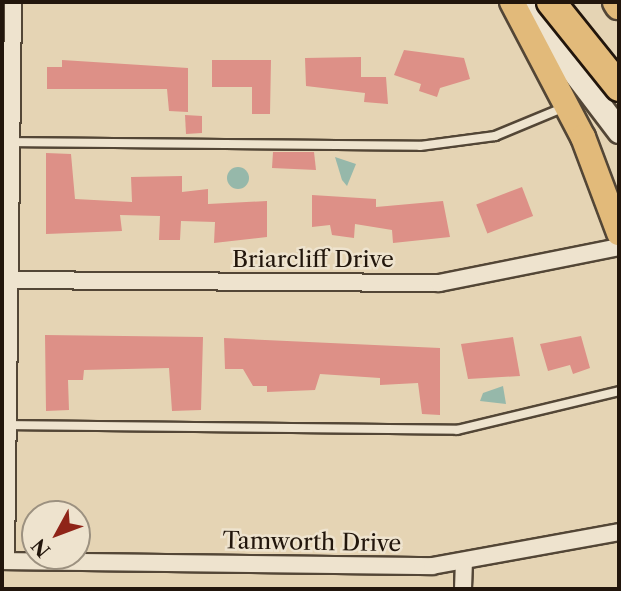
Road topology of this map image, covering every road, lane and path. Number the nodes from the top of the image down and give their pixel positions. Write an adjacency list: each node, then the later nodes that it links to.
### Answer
1 (13, 2): 10 (street)
2 (512, 2): 8 (main road)
3 (521, 2): 9 (main road)
4 (534, 2): 6 (highway)
5 (551, 2): 7 (highway, bridge)
6 (619, 79)
7 (619, 87)
8 (567, 105): 10 (lane); 11 (main road)
9 (619, 131)
10 (7, 142): 13 (street)
11 (619, 233)
12 (619, 247): 13 (street, Briarcliff Drive)
13 (6, 280): 15 (street)
14 (619, 391): 15 (lane)
15 (5, 425): 17 (street)
16 (619, 532): 18 (street, Tamworth Drive)
17 (4, 561): 18 (street, Tamworth Drive)
18 (464, 564): 19 (street)
19 (463, 589)

